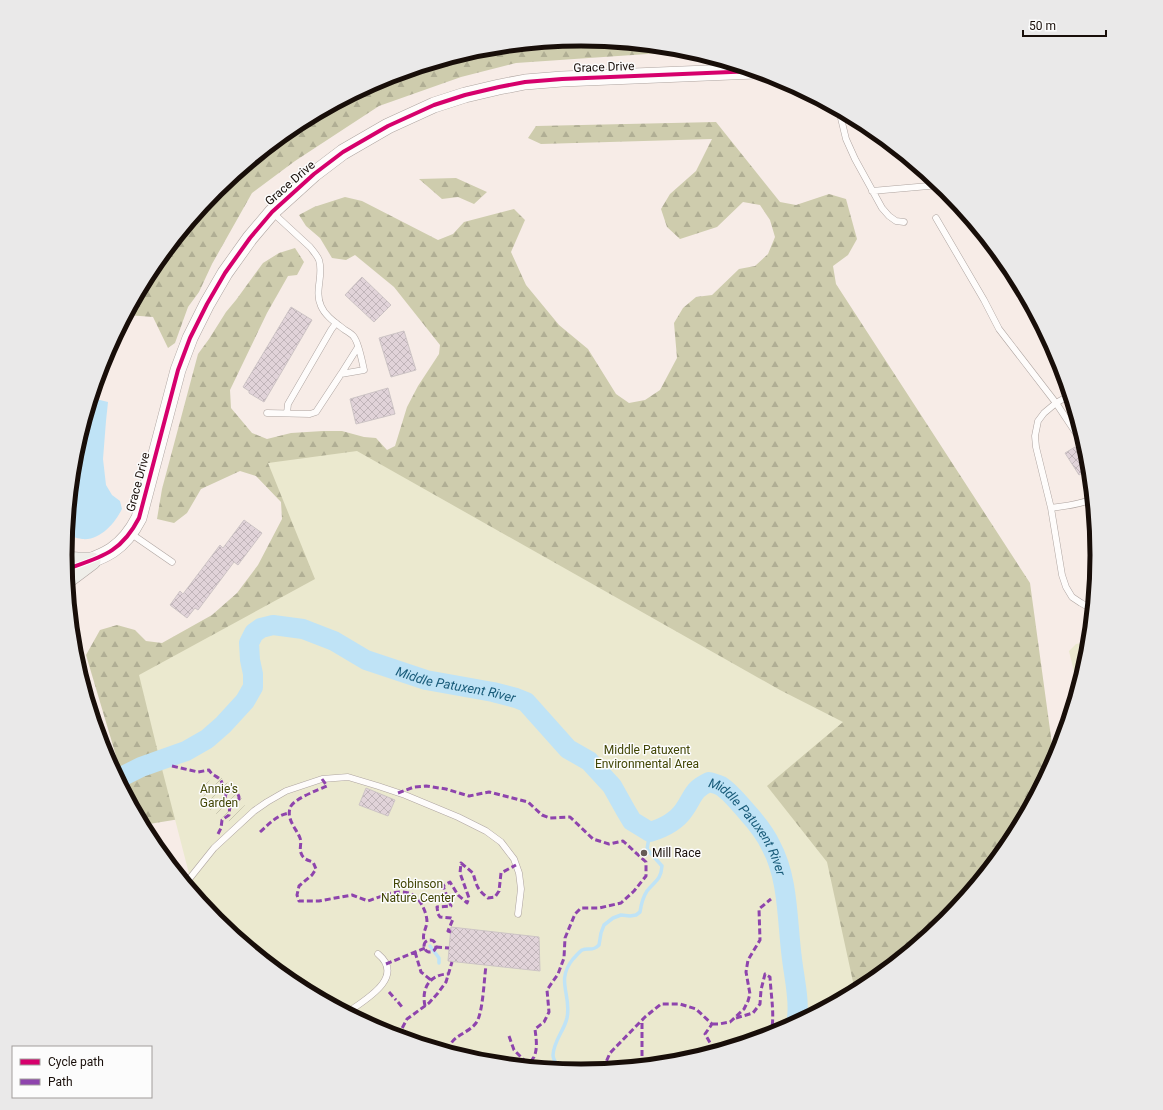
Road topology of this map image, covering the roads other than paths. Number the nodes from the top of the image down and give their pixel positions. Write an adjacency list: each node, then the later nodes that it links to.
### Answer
1 (741, 72): 5 (street, Grace Drive)
2 (841, 117): 4 (lane)
3 (931, 186): 4 (lane)
4 (872, 191): 7 (lane)
5 (272, 212): 8 (lane); 18 (street, Grace Drive)
6 (936, 218): 12 (lane)
7 (904, 222)
8 (336, 324): 9 (lane); 14 (lane)
9 (358, 346): 10 (lane); 10 (lane)
10 (341, 374): 14 (lane)
11 (1065, 398): 12 (lane)
12 (1056, 403): 15 (lane); 17 (lane)
13 (267, 413): 14 (lane)
14 (287, 413)
15 (1075, 432)
16 (1087, 501): 17 (lane)
17 (1051, 508): 24 (lane)
18 (130, 533): 19 (street, Grace Drive); 21 (lane)
19 (92, 560): 20 (main road); 22 (street, Grace Drive); 23 (main road)
20 (72, 561)
21 (172, 562)
22 (73, 567)
23 (73, 575)
24 (1087, 606)
25 (189, 879): 26 (lane)
26 (518, 914)
27 (378, 954): 28 (lane)
28 (352, 1010)

